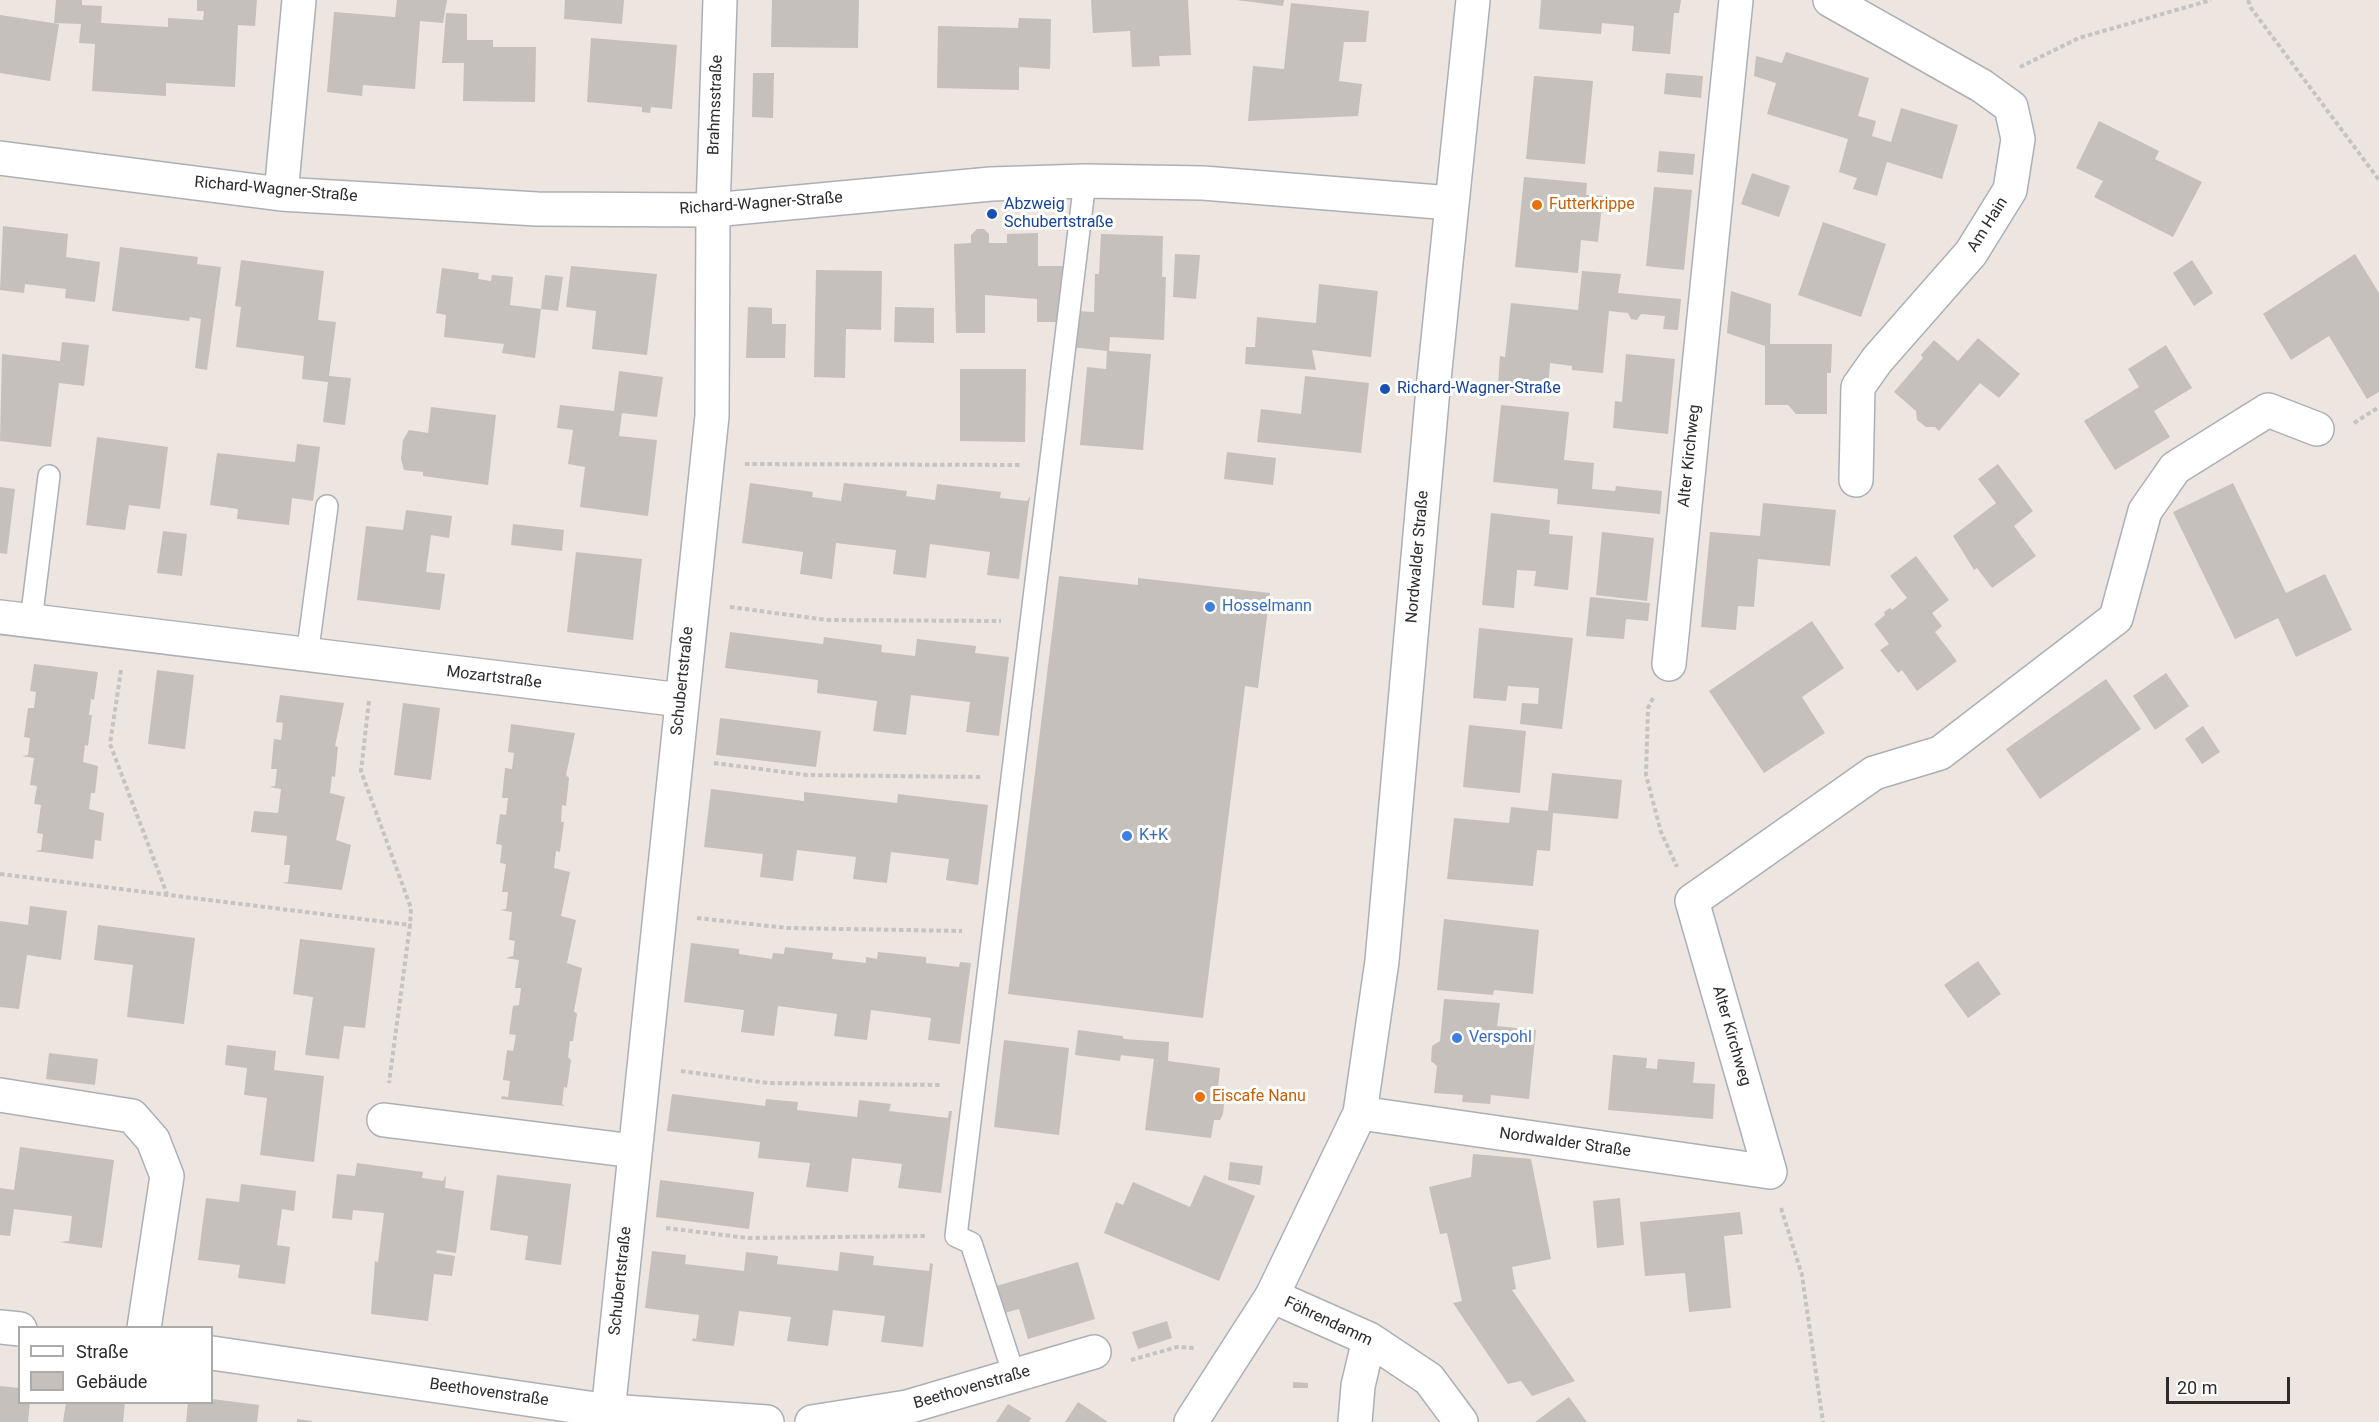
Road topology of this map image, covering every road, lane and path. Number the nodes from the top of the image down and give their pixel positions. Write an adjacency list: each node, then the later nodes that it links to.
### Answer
1 (299, 0): 12 (street)
2 (720, 0): 14 (street, Brahmsstraße)
3 (1473, 0): 13 (street, Nordwalder Straße)
4 (1736, 0): 27 (street, Alter Kirchweg)
5 (1830, 0): 8 (street, Am Hain)
6 (2211, 0): 8 (path)
7 (2248, 0): 10 (path)
8 (1982, 86): 19 (street, Am Hain)
9 (0, 158): 12 (street, Richard-Wagner-Straße)
10 (2379, 180)
11 (1085, 181): 13 (street, Richard-Wagner-Straße); 14 (street, Richard-Wagner-Straße); 17 (lane)
12 (281, 194): 14 (street, Richard-Wagner-Straße)
13 (1452, 203): 40 (street, Nordwalder Straße)
14 (713, 210): 16 (street, Schubertstraße)
15 (2317, 429): 33 (street)
16 (707, 464): 17 (path); 21 (street, Schubertstraße)
17 (1050, 465): 23 (lane)
18 (49, 476): 22 (lane, Mozartstraße)
19 (1856, 480)
20 (327, 506): 25 (lane)
21 (692, 602): 23 (path); 28 (street, Schubertstraße)
22 (15, 619): 24 (street, Mozartstraße)
23 (1031, 621): 30 (lane)
24 (126, 634): 25 (street, Mozartstraße); 32 (path)
25 (307, 656): 26 (street, Mozartstraße)
26 (373, 664): 28 (street, Mozartstraße); 35 (path)
27 (1669, 664): 33 (path)
28 (681, 700): 29 (street, Schubertstraße)
29 (675, 758): 30 (path); 34 (street, Schubertstraße)
30 (1012, 777): 36 (lane)
31 (0, 874): 32 (path)
32 (167, 894): 35 (path)
33 (1692, 901): 43 (street, Alter Kirchweg)
34 (659, 913): 36 (path); 37 (street, Schubertstraße)
35 (410, 925): 41 (path)
36 (993, 931): 38 (lane)
37 (643, 1066): 38 (path); 42 (street, Schubertstraße)
38 (973, 1085): 45 (lane)
39 (0, 1095): 47 (street)
40 (1360, 1113): 43 (street, Nordwalder Straße); 46 (street, Nordwalder Straße)
41 (384, 1119): 42 (street)
42 (634, 1151): 44 (street, Schubertstraße)
43 (1770, 1172): 61 (path)
44 (627, 1223): 45 (path); 55 (street, Schubertstraße)
45 (956, 1236): 54 (lane)
46 (1272, 1296): 50 (street, Föhrendamm); 51 (street, Nordwalder Straße)
47 (144, 1326)
48 (0, 1327): 49 (street)
49 (18, 1329)
50 (1369, 1338): 59 (street); 60 (street, Föhrendamm)
51 (1237, 1350): 52 (path); 58 (street, Nordwalder Straße)
52 (1094, 1352): 54 (street, Beethovenstraße)
53 (213, 1353): 55 (street, Beethovenstraße)
54 (1014, 1375): 57 (street, Beethovenstraße)
55 (608, 1417): 56 (street, Beethovenstraße)
56 (767, 1422)
57 (812, 1422)
58 (1191, 1422)
59 (1355, 1422)
60 (1461, 1422)
61 (1823, 1422)

